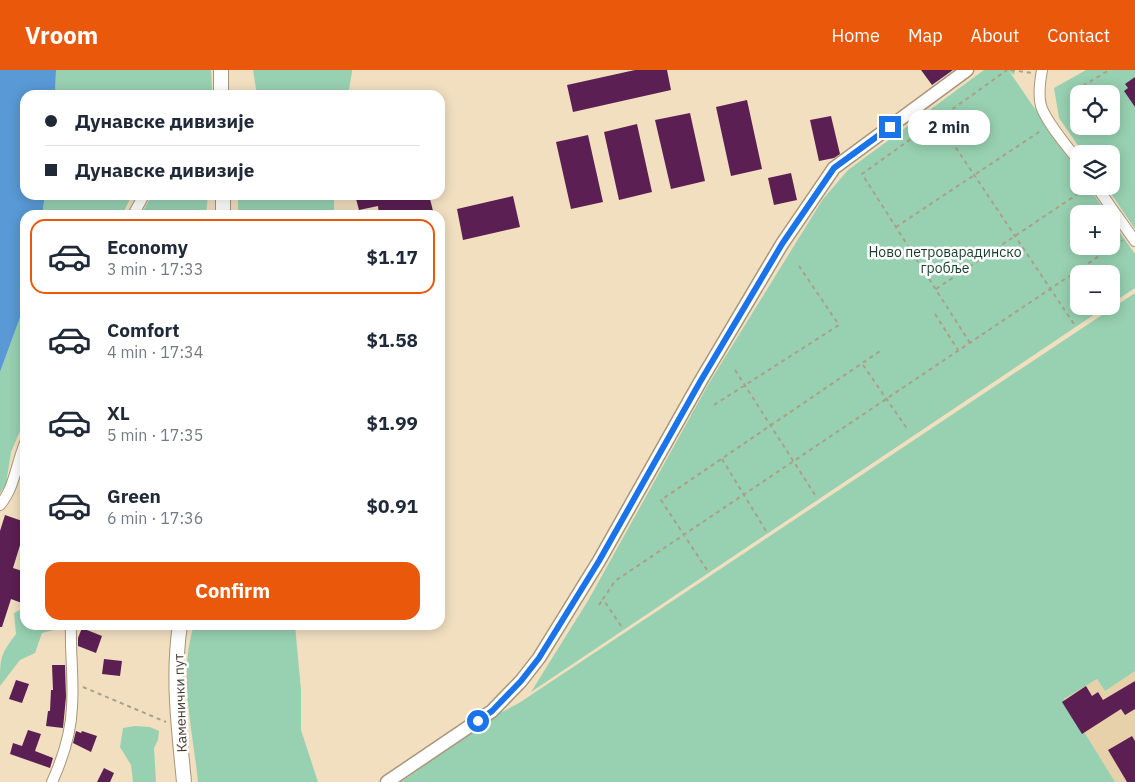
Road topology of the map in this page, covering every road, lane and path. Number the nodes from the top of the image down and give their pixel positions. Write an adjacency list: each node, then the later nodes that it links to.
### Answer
1 (221, 70): 8 (main road)
2 (967, 70): 51 (street)
3 (1007, 70): 9 (path)
4 (1011, 70): 6 (path)
5 (1109, 70): 7 (path)
6 (1042, 72): 11 (street)
7 (1086, 85)
8 (221, 90)
9 (938, 121): 12 (path); 15 (path)
10 (1043, 129): 12 (path)
11 (1070, 149)
12 (975, 174): 15 (path); 16 (path)
13 (1076, 195): 16 (path)
14 (1102, 195): 17 (street)
15 (896, 227): 19 (path)
16 (1015, 236): 19 (path); 20 (path)
17 (1132, 239): 20 (path)
18 (799, 266): 28 (path)
19 (936, 289): 23 (path)
20 (1050, 289): 22 (path); 23 (path)
21 (935, 314): 25 (path)
22 (1074, 324)
23 (970, 342): 25 (path)
24 (883, 349): 26 (path)
25 (958, 350): 29 (path)
26 (862, 364): 29 (path); 31 (path)
27 (735, 370): 28 (path)
28 (745, 386): 30 (path); 31 (path)
29 (887, 398): 32 (path); 35 (path)
30 (714, 405)
31 (771, 426): 34 (path); 35 (path)
32 (908, 430)
33 (20, 455): 38 (street)
34 (722, 459): 36 (path); 40 (path)
35 (793, 462): 36 (path); 37 (path)
36 (743, 495): 39 (path); 40 (path)
37 (818, 498)
38 (0, 505)
39 (766, 531)
40 (684, 535): 41 (path); 42 (path)
41 (707, 570)
42 (603, 599): 43 (path); 44 (path)
43 (599, 605)
44 (620, 626)
45 (71, 630): 47 (street)
46 (180, 630): 50 (main road, Каменички пут)
47 (72, 682): 48 (path); 49 (street)
48 (172, 725)
49 (52, 782)
50 (184, 782)
51 (387, 782)

